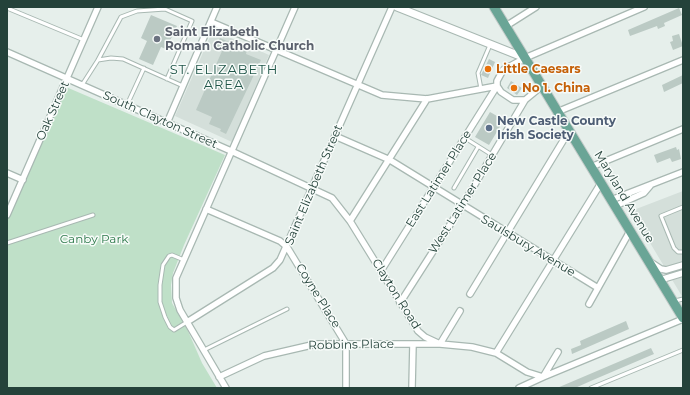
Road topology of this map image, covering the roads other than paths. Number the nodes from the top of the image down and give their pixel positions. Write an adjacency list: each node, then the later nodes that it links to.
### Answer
1 (98, 7): 12 (street, Oak Street)
2 (217, 7): 10 (street)
3 (295, 7): 14 (street)
4 (392, 7): 24 (street, Saint Elizabeth Street)
5 (397, 7): 13 (street)
6 (494, 7): 11 (main road, Maryland Avenue)
7 (536, 7): 11 (street)
8 (644, 7): 16 (street)
9 (7, 8): 12 (lane)
10 (211, 22): 14 (street); 23 (street)
11 (506, 26): 16 (main road, Maryland Avenue)
12 (84, 40): 20 (street, Oak Street)
13 (490, 45): 16 (street); 27 (lane)
14 (276, 51): 24 (street); 38 (street)
15 (7, 52): 20 (street, South Clayton Street)
16 (525, 58): 25 (street); 26 (main road, Maryland Avenue)
17 (98, 60): 19 (lane); 21 (lane); 22 (lane)
18 (683, 60): 31 (street)
19 (144, 68): 21 (lane); 30 (lane)
20 (67, 79): 22 (street, South Clayton Street); 44 (street, Oak Street)
21 (167, 79): 23 (lane)
22 (82, 85): 30 (street, South Clayton Street)
23 (183, 86): 32 (street)
24 (357, 86): 28 (street); 35 (street, Saint Elizabeth Street)
25 (497, 86): 27 (street); 29 (street); 36 (street, East Latimer Place)
26 (542, 86): 29 (street, West Latimer Place); 31 (main road, Maryland Avenue)
27 (481, 89): 28 (street)
28 (427, 98): 40 (street)
29 (525, 100): 39 (street, West Latimer Place)
30 (127, 105): 32 (street, South Clayton Street)
31 (557, 112): 34 (main road, Maryland Avenue)
32 (167, 123): 38 (street, South Clayton Street)
33 (683, 129): 41 (street)
34 (569, 130): 41 (main road, Maryland Avenue); 57 (street)
35 (335, 136): 40 (street, Saulsbury Avenue); 46 (street, Saint Elizabeth Street)
36 (464, 138): 37 (lane); 47 (street, East Latimer Place)
37 (478, 147): 39 (lane); 48 (lane)
38 (231, 151): 46 (street, South Clayton Street); 52 (street)
39 (492, 155): 50 (street, West Latimer Place)
40 (390, 160): 47 (street, Saulsbury Avenue); 55 (street)
41 (591, 167): 45 (main road, Maryland Avenue)
42 (683, 172): 49 (street)
43 (7, 173): 44 (street)
44 (23, 180): 53 (street, Oak Street)
45 (601, 183): 49 (main road, Maryland Avenue); 63 (street)
46 (312, 188): 55 (street, Clayton Road); 59 (street, Saint Elizabeth Street)
47 (434, 188): 50 (street, Saulsbury Avenue); 65 (street, East Latimer Place)
48 (454, 188)
49 (613, 203): 56 (main road, Maryland Avenue)
50 (462, 206): 57 (street, Saulsbury Avenue); 72 (street, West Latimer Place)
51 (683, 207): 60 (lane)
52 (206, 209): 59 (street, Coyne Place); 62 (street)
53 (7, 215)
54 (93, 215): 58 (lane)
55 (350, 221): 65 (street, Clayton Road)
56 (630, 231): 61 (main road, Maryland Avenue); 68 (street)
57 (507, 234): 63 (street, Saulsbury Avenue); 69 (street)
58 (7, 244)
59 (287, 247): 77 (street, Saint Elizabeth Street); 78 (street, Coyne Place)
60 (683, 252)
61 (645, 255): 64 (street); 67 (main road, Maryland Avenue)
62 (184, 260): 77 (street); 77 (lane)
63 (552, 261): 68 (street, Saulsbury Avenue); 84 (street)
64 (683, 266)
65 (381, 271): 72 (street, Clayton Road)
66 (683, 273): 67 (street)
67 (660, 280): 71 (main road, Maryland Avenue)
68 (598, 288): 73 (street)
69 (470, 294)
70 (683, 299): 71 (lane)
71 (674, 302): 76 (main road, Maryland Avenue)
72 (400, 303): 80 (street, Clayton Road)
73 (588, 304)
74 (287, 309): 81 (lane)
75 (460, 311): 80 (street)
76 (683, 318): 86 (street)
77 (187, 322): 81 (street)
78 (346, 344): 79 (street, Robbins Place); 85 (street, Robbins Place); 88 (street)
79 (413, 344): 80 (street, Robbins Place); 89 (street)
80 (440, 344): 84 (street, Clayton Road)
81 (204, 350): 85 (street)
82 (683, 350): 91 (lane)
83 (558, 352): 86 (street)
84 (496, 353): 86 (street, Clayton Road)
85 (219, 377): 87 (street)
86 (542, 377): 90 (street)
87 (226, 388)
88 (346, 388)
89 (412, 388)
90 (519, 388)
91 (592, 388)

